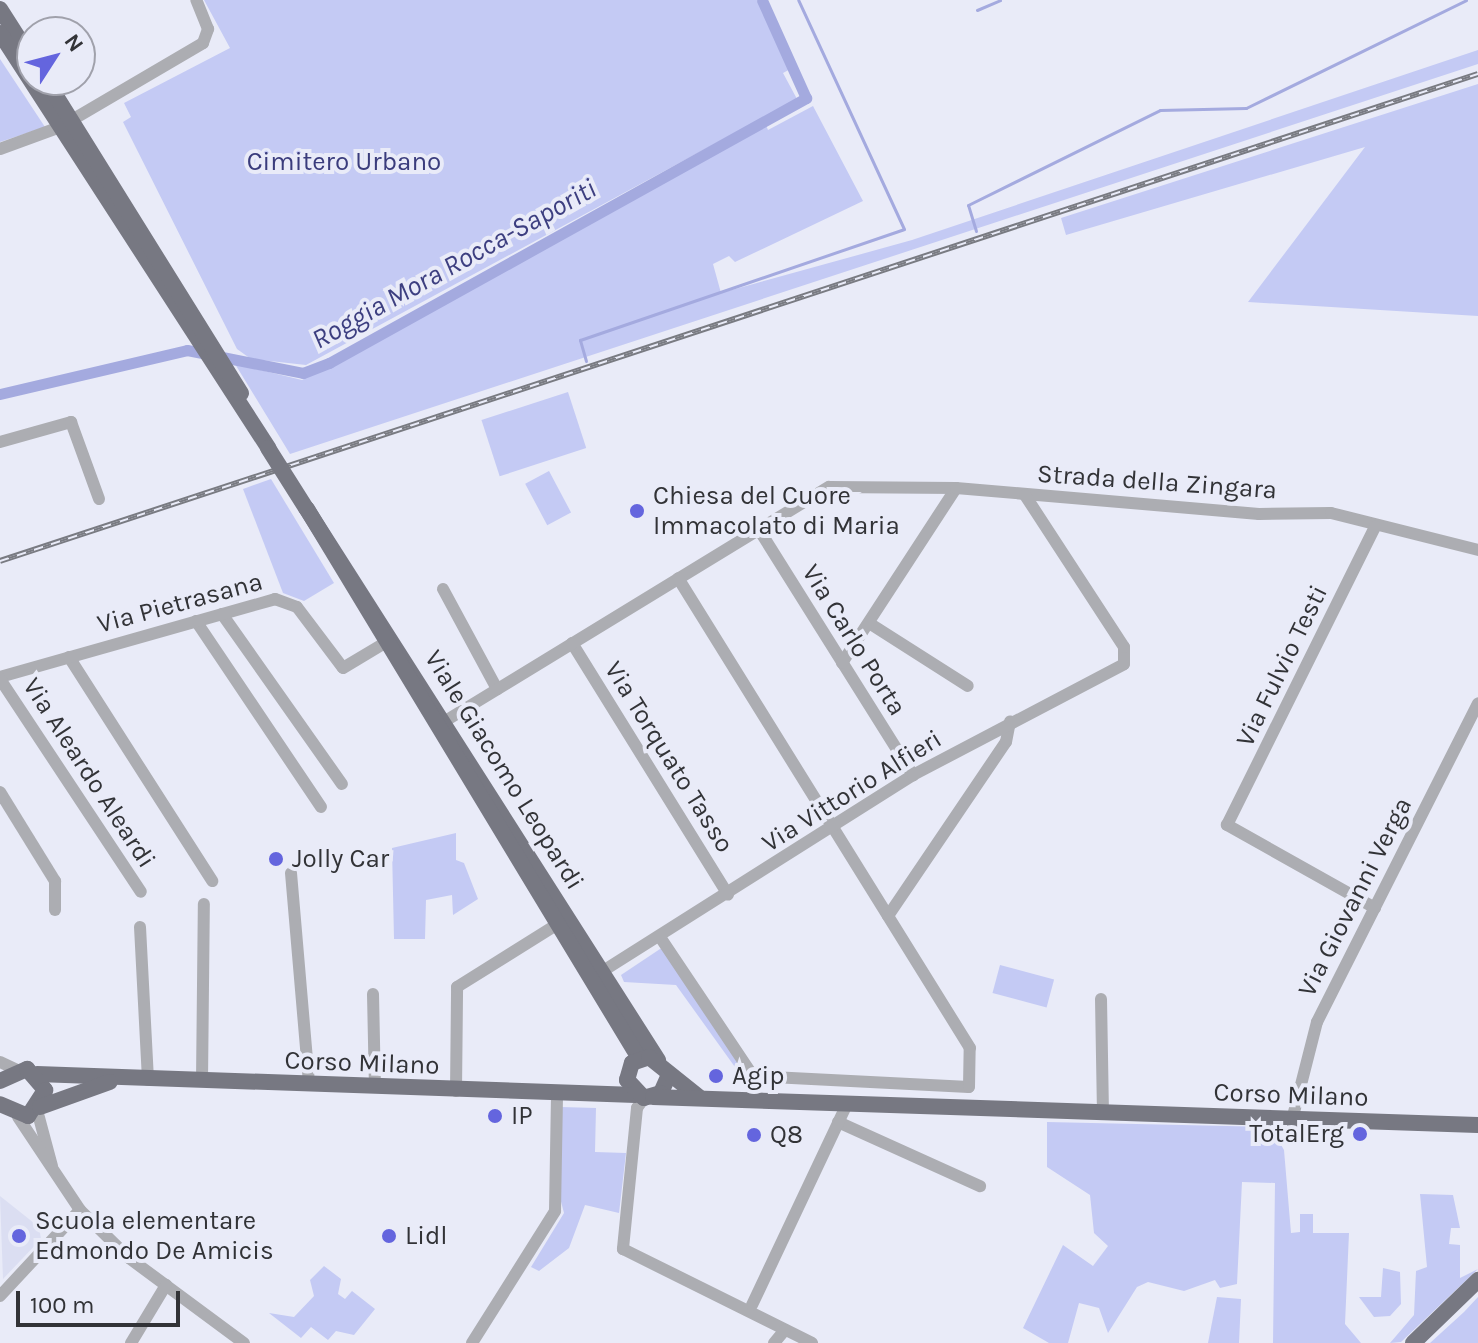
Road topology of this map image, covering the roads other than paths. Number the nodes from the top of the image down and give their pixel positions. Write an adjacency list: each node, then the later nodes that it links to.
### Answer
1 (196, 0): 6 (street)
2 (0, 9): 4 (main road)
3 (0, 33): 6 (main road)
4 (16, 34)
5 (53, 96): 6 (main road)
6 (65, 122): 7 (street); 12 (main road, Viale Giacomo Leopardi, bridge)
7 (0, 149)
8 (0, 442): 11 (street)
9 (956, 488): 10 (street, Strada della Zingara); 14 (street, Strada della Zingara); 20 (street)
10 (1025, 495): 13 (street, Strada della Zingara); 29 (street, Via Vittorio Alfieri)
11 (99, 499)
12 (306, 508): 22 (main road, Viale Giacomo Leopardi); 30 (main road, Viale Giacomo Leopardi)
13 (1375, 527): 15 (street, Strada della Zingara); 41 (street, Via Fulvio Testi)
14 (758, 528): 16 (street); 24 (street, Via Carlo Porta)
15 (1478, 550)
16 (678, 578): 21 (street); 35 (street)
17 (443, 589): 27 (street)
18 (222, 614): 19 (street, Via Pietrasana); 22 (street, Via Pietrasana); 32 (street)
19 (196, 621): 23 (street, Via Pietrasana); 34 (street)
20 (869, 623): 24 (street); 26 (street)
21 (572, 643): 27 (street); 39 (street, Via Torquato Tasso)
22 (383, 644): 30 (main road, Viale Giacomo Leopardi)
23 (69, 657): 25 (street, Via Pietrasana); 37 (street)
24 (842, 663): 31 (street, Via Carlo Porta)
25 (0, 678): 38 (street, Via Aleardo Aleardi)
26 (968, 686)
27 (497, 689): 30 (street)
28 (1478, 703): 41 (street, Via Giovanni Verga)
29 (1010, 721): 31 (street, Via Vittorio Alfieri); 43 (street)
30 (440, 725): 44 (main road, Viale Giacomo Leopardi); 47 (main road, Viale Giacomo Leopardi)
31 (913, 775): 35 (street, Via Vittorio Alfieri)
32 (342, 784)
33 (0, 792): 42 (street)
34 (321, 807)
35 (833, 829): 39 (street, Via Vittorio Alfieri); 43 (street)
36 (291, 873): 60 (street)
37 (212, 881)
38 (141, 892)
39 (728, 895): 46 (street, Via Vittorio Alfieri)
40 (204, 904): 59 (street)
41 (1375, 908): 71 (street, Via Giovanni Verga)
42 (55, 910)
43 (888, 916): 46 (street)
44 (558, 924): 47 (main road, Viale Giacomo Leopardi); 62 (street)
45 (140, 927): 56 (street)
46 (660, 937): 47 (street, Via Vittorio Alfieri)
47 (597, 974): 50 (main road, Viale Giacomo Leopardi); 51 (main road, Viale Giacomo Leopardi)
48 (373, 994): 61 (street)
49 (1101, 999): 69 (street)
50 (639, 1058): 51 (main road); 57 (main road)
51 (658, 1060): 54 (main road)
52 (8, 1065): 53 (main road, Corso Milano); 58 (main road)
53 (37, 1074): 55 (main road, Corso Milano); 68 (main road)
54 (668, 1077): 65 (main road); 66 (main road)
55 (120, 1079): 56 (main road, Corso Milano); 68 (main road, Corso Milano)
56 (148, 1080): 59 (main road, Corso Milano)
57 (627, 1080): 64 (main road); 65 (main road)
58 (0, 1081)
59 (202, 1081): 60 (main road, Corso Milano)
60 (309, 1084): 61 (main road, Corso Milano)
61 (375, 1087): 62 (main road, Corso Milano)
62 (456, 1091): 63 (main road, Corso Milano)
63 (557, 1094): 64 (main road, Corso Milano); 85 (street)
64 (603, 1095): 65 (main road, Corso Milano)
65 (645, 1097): 66 (main road, Corso Milano); 81 (street)
66 (703, 1100): 67 (main road, Corso Milano)
67 (847, 1104): 69 (main road, Corso Milano); 72 (street)
68 (39, 1109): 70 (main road, Corso Milano); 74 (street)
69 (1103, 1112): 71 (main road, Corso Milano)
70 (7, 1113): 74 (street)
71 (1292, 1120): 73 (main road, Corso Milano)
72 (838, 1122): 75 (street); 80 (street)
73 (1478, 1125)
74 (56, 1177): 76 (street)
75 (980, 1186)
76 (80, 1210): 78 (street); 79 (street)
77 (1478, 1280): 88 (main road)
78 (166, 1285): 82 (street); 83 (street)
79 (0, 1296)
80 (752, 1305)
81 (785, 1330): 86 (street); 87 (street)
82 (228, 1338): 84 (street)
83 (131, 1343)
84 (244, 1343)
85 (472, 1343)
86 (774, 1343)
87 (812, 1343)
88 (1413, 1343)

